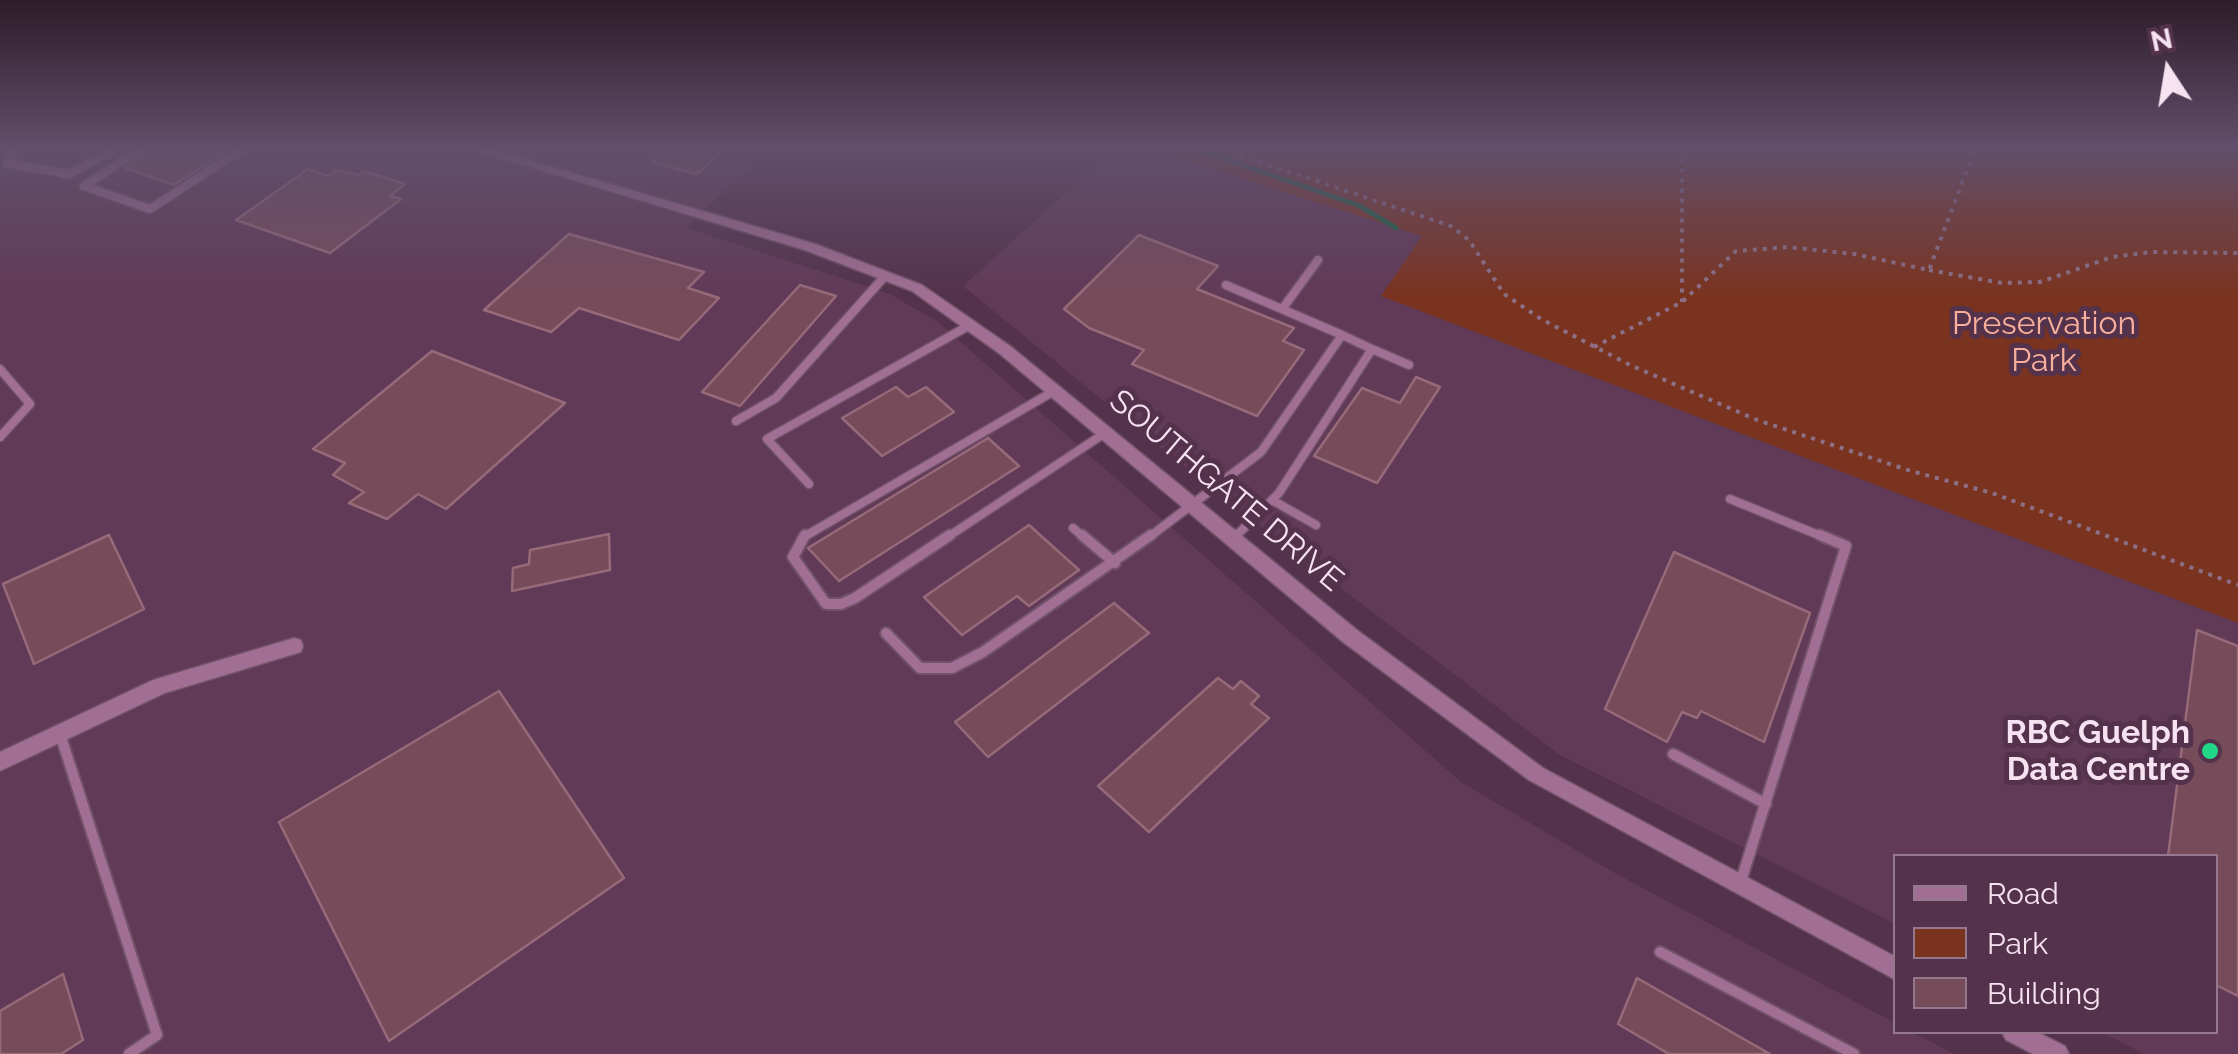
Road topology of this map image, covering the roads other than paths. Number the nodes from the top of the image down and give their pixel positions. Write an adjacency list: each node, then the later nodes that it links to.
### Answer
1 (119, 198): 2 (lane)
2 (166, 198)
3 (646, 198): 5 (street, SOUTHGATE DRIVE)
4 (1318, 260): 7 (lane)
5 (885, 276): 8 (street, SOUTHGATE DRIVE); 14 (lane)
6 (1226, 285): 7 (lane)
7 (1282, 308): 9 (lane)
8 (970, 325): 13 (street, SOUTHGATE DRIVE); 17 (lane)
9 (1342, 336): 10 (lane); 20 (lane)
10 (1372, 349): 11 (lane); 19 (lane)
11 (1409, 366)
12 (0, 370): 16 (lane)
13 (1054, 391): 15 (street, SOUTHGATE DRIVE); 15 (lane)
14 (736, 421)
15 (1106, 433): 20 (street, SOUTHGATE DRIVE)
16 (0, 437)
17 (809, 484)
18 (1730, 499): 30 (lane)
19 (1272, 500): 21 (lane); 23 (lane)
20 (1192, 507): 23 (street, SOUTHGATE DRIVE); 24 (lane)
21 (1316, 525)
22 (1072, 528): 24 (lane)
23 (1232, 540): 31 (street, SOUTHGATE DRIVE)
24 (1115, 563): 25 (lane)
25 (886, 633)
26 (294, 646): 27 (street)
27 (60, 734): 29 (street); 35 (lane)
28 (1673, 754): 30 (lane)
29 (0, 762)
30 (1766, 804): 31 (lane)
31 (1740, 886): 33 (street, SOUTHGATE DRIVE)
32 (1660, 952): 36 (lane)
33 (1893, 967)
34 (2018, 1034): 37 (street)
35 (129, 1054)
36 (1854, 1054)
37 (2057, 1054)

